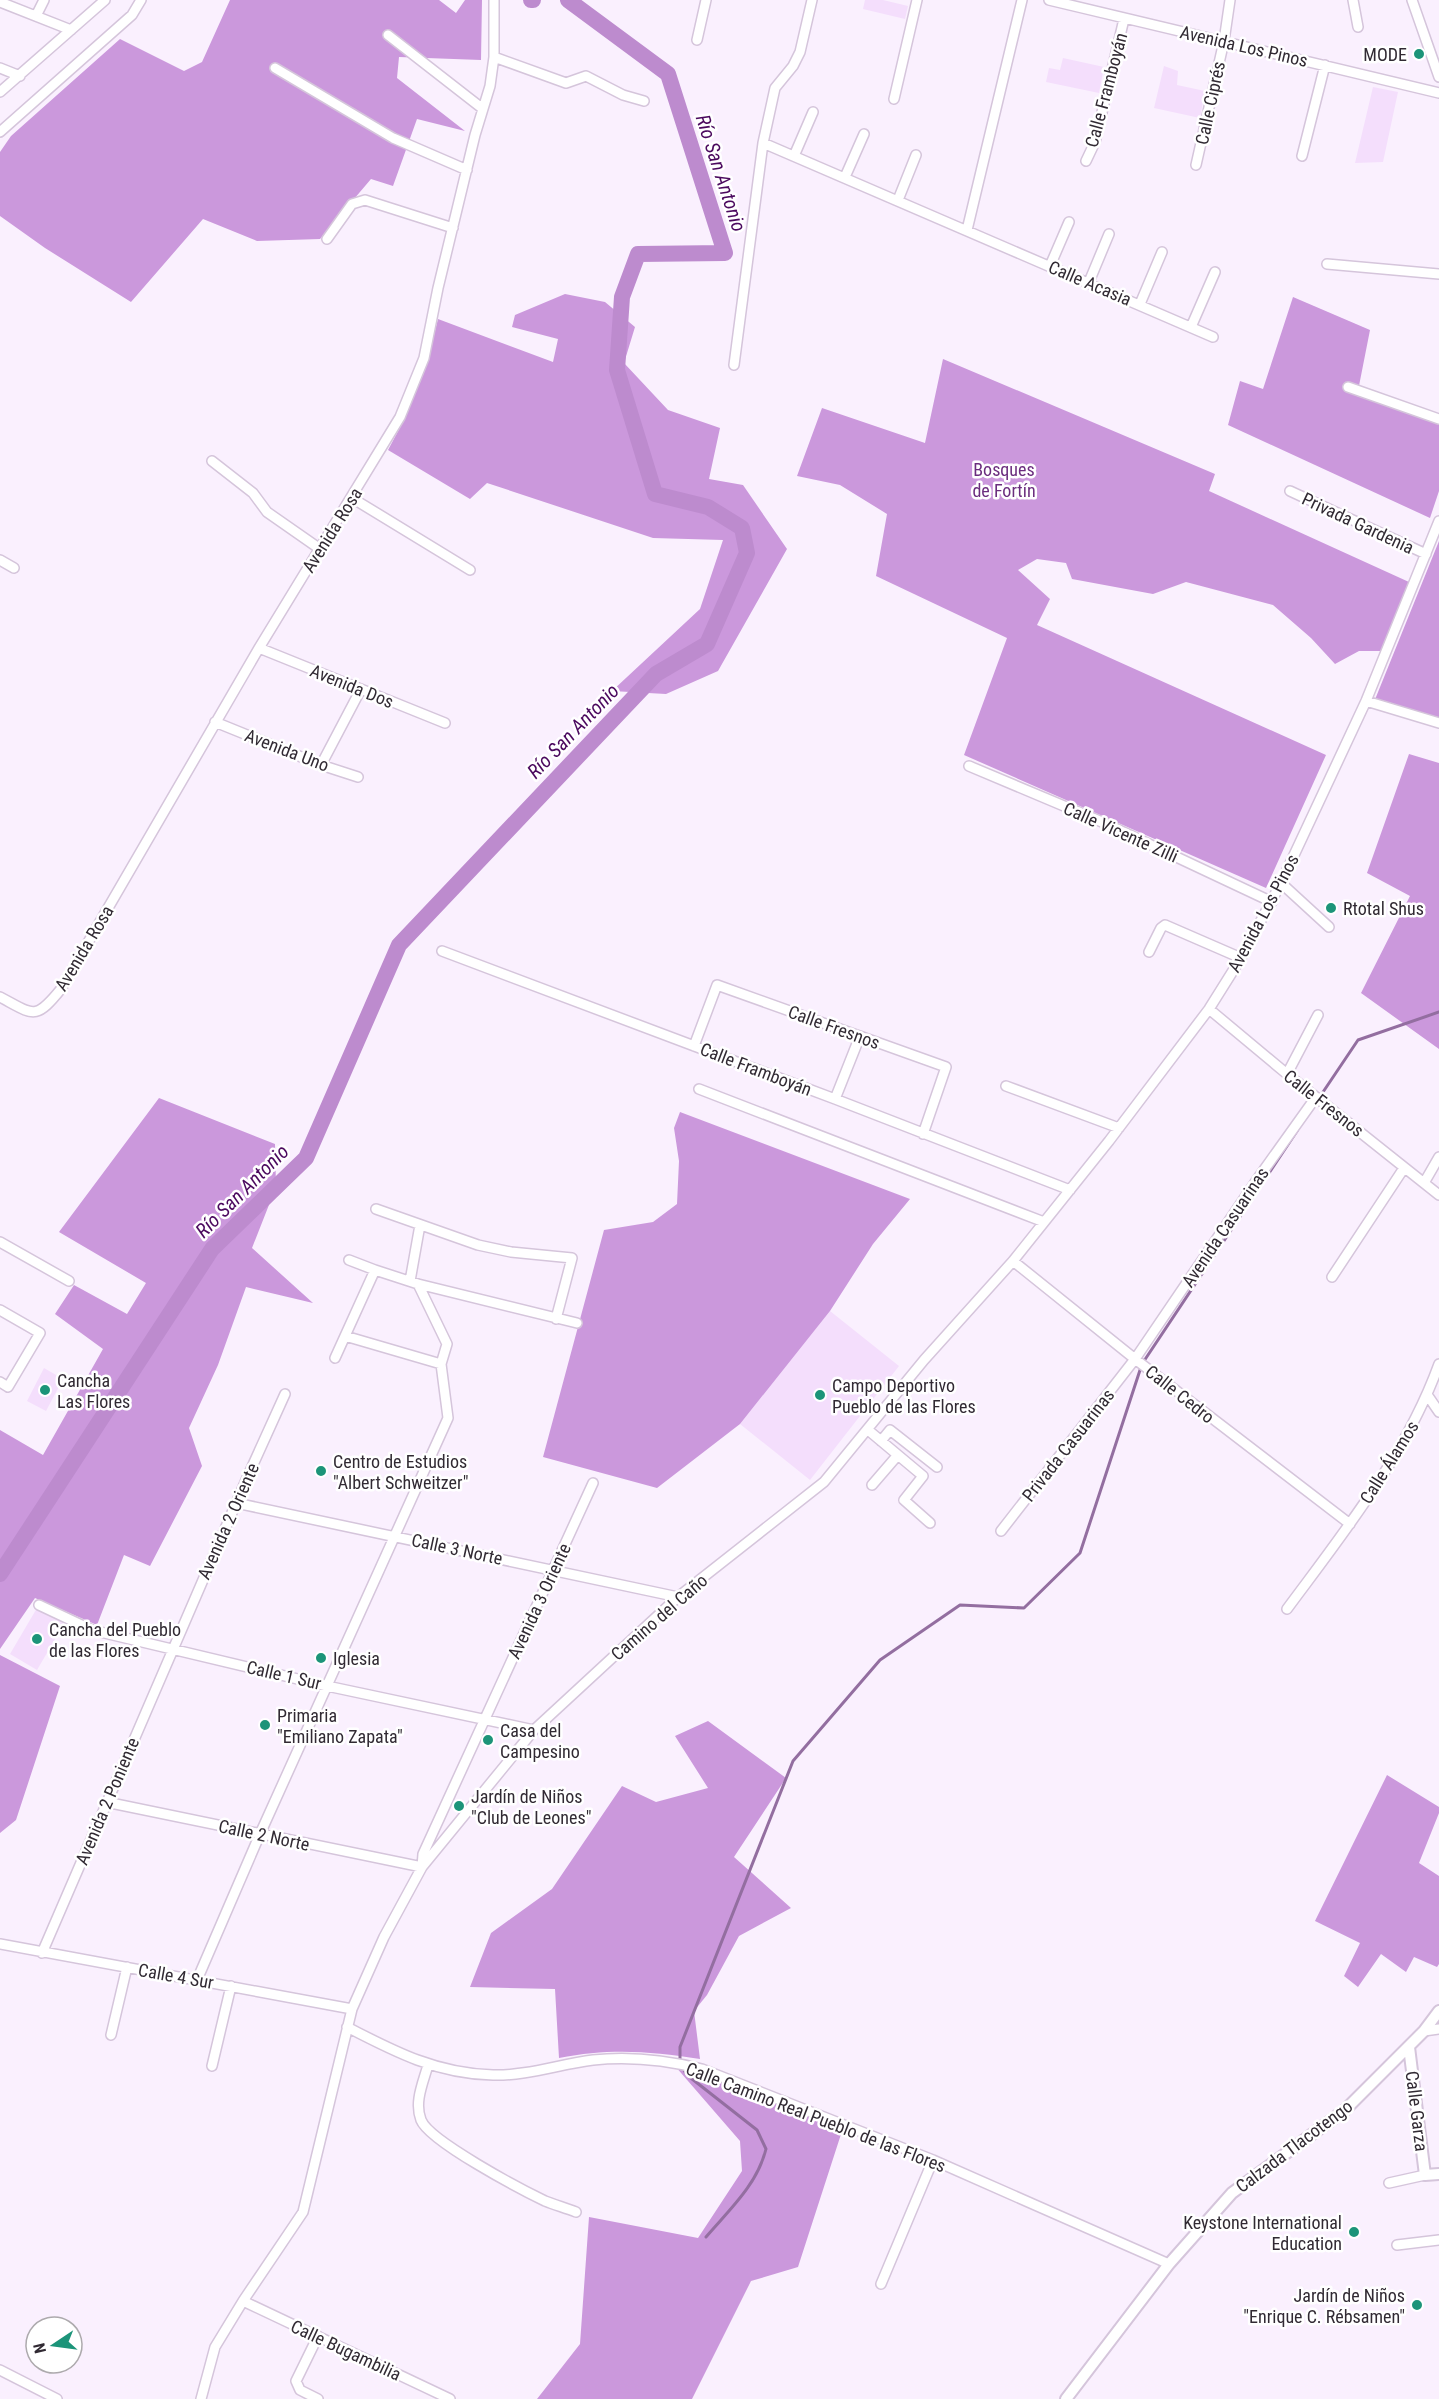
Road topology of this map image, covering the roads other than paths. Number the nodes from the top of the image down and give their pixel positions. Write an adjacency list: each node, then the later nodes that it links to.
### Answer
1 (44, 0): 14 (street)
2 (105, 0): 17 (street)
3 (141, 0): 33 (street)
4 (494, 0): 21 (street, Avenida Rosa)
5 (706, 0): 19 (street)
6 (812, 0): 35 (street)
7 (917, 0): 29 (street)
8 (1022, 0): 46 (street)
9 (1049, 0): 15 (street, Avenida Los Pinos)
10 (1230, 0): 20 (street, Calle Ciprés)
11 (1353, 0): 16 (street)
12 (1413, 0): 26 (street)
13 (0, 2): 14 (street)
14 (36, 16): 17 (street)
15 (1124, 19): 20 (street, Avenida Los Pinos); 39 (street, Calle Framboyán)
16 (1358, 27)
17 (71, 30): 25 (street)
18 (388, 35): 31 (street)
19 (697, 40)
20 (1224, 41): 22 (street, Avenida Los Pinos); 40 (street, Calle Ciprés)
21 (494, 57): 30 (street); 31 (street, Avenida Rosa)
22 (1325, 65): 28 (street, Avenida Los Pinos); 38 (street)
23 (0, 68): 25 (street)
24 (275, 68): 41 (street)
25 (21, 76): 27 (street)
26 (1439, 77)
27 (0, 92)
28 (1439, 93)
29 (894, 99)
30 (644, 101)
31 (483, 109): 41 (street, Avenida Rosa)
32 (813, 112): 37 (street)
33 (0, 132)
34 (864, 134): 42 (street)
35 (763, 143): 37 (street, Calle Acasia); 58 (street)
36 (916, 155): 43 (street)
37 (794, 156): 42 (street, Calle Acasia)
38 (1302, 156)
39 (1086, 160)
40 (1196, 165)
41 (467, 170): 45 (street, Avenida Rosa)
42 (845, 177): 43 (street, Calle Acasia)
43 (897, 200): 46 (street, Calle Acasia)
44 (1069, 222): 51 (street)
45 (453, 228): 48 (street); 63 (street, Avenida Rosa)
46 (967, 230): 51 (street, Calle Acasia)
47 (1109, 234): 54 (street)
48 (327, 239)
49 (1162, 252): 55 (street)
50 (1327, 264): 53 (street)
51 (1050, 266): 54 (street, Calle Acasia)
52 (1215, 272): 56 (street)
53 (1439, 273)
54 (1089, 282): 55 (street, Calle Acasia)
55 (1140, 304): 56 (street, Calle Acasia)
56 (1191, 327): 57 (street, Calle Acasia)
57 (1213, 337)
58 (734, 365)
59 (1348, 387): 60 (street)
60 (1439, 419)
61 (212, 460): 65 (street)
62 (1290, 491): 66 (street, Privada Gardenia)
63 (352, 498): 65 (street, Avenida Rosa); 69 (street)
64 (1439, 521): 66 (street, Avenida Los Pinos)
65 (320, 549): 70 (street, Avenida Rosa)
66 (1426, 554): 72 (street, Avenida Los Pinos)
67 (0, 560): 68 (street)
68 (14, 568)
69 (470, 570)
70 (260, 648): 71 (street, Avenida Dos); 73 (street, Avenida Rosa)
71 (361, 689): 74 (street, Avenida Dos); 76 (street)
72 (1366, 702): 75 (street); 79 (street, Avenida Los Pinos)
73 (215, 722): 76 (street, Avenida Uno); 85 (street, Avenida Rosa)
74 (445, 723)
75 (1439, 723)
76 (321, 765): 78 (street, Avenida Uno)
77 (969, 766): 80 (street, Calle Vicente Zilli)
78 (358, 777)
79 (1281, 883): 80 (street, Avenida Los Pinos); 81 (street)
80 (1272, 902): 84 (street, Avenida Los Pinos)
81 (1329, 927)
82 (442, 951): 89 (street, Calle Framboyán)
83 (1149, 952): 84 (street)
84 (1241, 958): 86 (street, Avenida Los Pinos)
85 (0, 997)
86 (1209, 1009): 90 (street, Calle Fresnos); 95 (street, Avenida Los Pinos)
87 (1318, 1015): 90 (street)
88 (860, 1036): 89 (street, Calle Fresnos); 94 (street); 96 (street, Calle Fresnos)
89 (694, 1046): 94 (street, Calle Framboyán)
90 (1287, 1074): 93 (street, Calle Fresnos)
91 (1006, 1086): 95 (street)
92 (699, 1089): 103 (street)
93 (1316, 1097): 98 (street, Calle Fresnos); 117 (street, Avenida Casuarinas)
94 (835, 1099): 96 (street, Calle Framboyán)
95 (1119, 1128): 100 (street, Avenida Los Pinos)
96 (923, 1134): 100 (street, Calle Framboyán)
97 (1439, 1157): 99 (street)
98 (1404, 1168): 99 (street, Calle Fresnos); 109 (street)
99 (1424, 1183): 101 (street, Calle Fresnos)
100 (1070, 1190): 103 (street, Avenida Los Pinos)
101 (1439, 1195)
102 (376, 1209): 104 (street)
103 (1044, 1222): 107 (street, Avenida Los Pinos)
104 (420, 1225): 111 (street); 113 (street)
105 (0, 1242): 110 (street)
106 (349, 1260): 108 (street)
107 (1013, 1261): 117 (street, Calle Cedro); 124 (street, Camino del Caño)
108 (375, 1270): 111 (street); 115 (street)
109 (1332, 1277)
110 (69, 1281)
111 (414, 1282): 113 (street); 118 (street)
112 (0, 1310): 120 (street)
113 (556, 1319): 114 (street)
114 (577, 1323)
115 (345, 1336): 116 (street); 118 (street)
116 (335, 1358)
117 (1135, 1359): 132 (street, Calle Cedro); 133 (street, Privada Casuarinas)
118 (441, 1364): 134 (street)
119 (1439, 1364): 122 (street, Calle Álamos)
120 (0, 1382)
121 (285, 1394): 130 (street, Avenida 2 Oriente)
122 (1428, 1396): 123 (street); 132 (street, Calle Álamos)
123 (1439, 1412)
124 (868, 1430): 125 (street); 136 (street, Camino del Caño)
125 (881, 1441): 126 (street); 127 (street)
126 (897, 1456): 129 (street); 131 (street)
127 (937, 1467)
128 (593, 1483): 135 (street, Avenida 3 Oriente)
129 (872, 1485)
130 (236, 1503): 134 (street, Calle 3 Norte); 139 (street, Avenida 2 Oriente)
131 (930, 1523)
132 (1350, 1524): 138 (street, Calle Álamos)
133 (1001, 1531)
134 (397, 1536): 135 (street, Calle 3 Norte); 140 (street)
135 (553, 1570): 136 (street, Calle 3 Norte); 141 (street, Avenida 3 Oriente)
136 (678, 1598): 142 (street, Camino del Caño)
137 (39, 1605): 139 (street, Calle 1 Sur)
138 (1287, 1609)
139 (172, 1649): 140 (street, Calle 1 Sur); 143 (street, Avenida 2 Poniente)
140 (327, 1686): 141 (street, Calle 1 Sur); 144 (street)
141 (485, 1718): 142 (street, Calle 1 Sur); 145 (street, Avenida 3 Oriente)
142 (534, 1730): 145 (street, Camino del Caño)
143 (106, 1802): 144 (street, Calle 2 Norte); 147 (street, Avenida 2 Poniente)
144 (260, 1834): 145 (street, Calle 2 Norte); 149 (street)
145 (422, 1867): 151 (street, Camino del Caño)
146 (0, 1944): 147 (street, Calle 4 Sur)
147 (42, 1953): 148 (street, Calle 4 Sur)
148 (127, 1967): 149 (street, Calle 4 Sur); 156 (street)
149 (197, 1980): 150 (street, Calle 4 Sur)
150 (231, 1986): 151 (street, Calle 4 Sur); 159 (street)
151 (352, 2009): 153 (street, Camino del Caño)
152 (1439, 2011): 155 (street, Calzada Tlacotengo)
153 (347, 2027): 158 (street, Calle Camino Real Pueblo de las Flores); 169 (street, Camino del Caño)
154 (1439, 2029): 155 (street)
155 (1424, 2031): 157 (street, Calzada Tlacotengo)
156 (111, 2035)
157 (1409, 2047): 162 (street, Calle Garza); 167 (street, Calzada Tlacotengo)
158 (428, 2065): 160 (street, Calle Camino Real Pueblo de las Flores); 164 (street)
159 (212, 2066)
160 (933, 2160): 167 (street, Calle Camino Real Pueblo de las Flores); 168 (street)
161 (1439, 2174): 162 (street)
162 (1425, 2175): 163 (street)
163 (1389, 2183)
164 (576, 2212)
165 (1439, 2240): 166 (street)
166 (1397, 2245)
167 (1169, 2264): 176 (street, Calzada Tlacotengo)
168 (881, 2284)
169 (243, 2301): 170 (street, Calle Bugambilia); 173 (street, Camino del Caño)
170 (318, 2336): 174 (street); 175 (street, Calle Bugambilia)
171 (0, 2370): 172 (street)
172 (57, 2399)
173 (201, 2399)
174 (318, 2399)
175 (450, 2399)
176 (1066, 2399)

